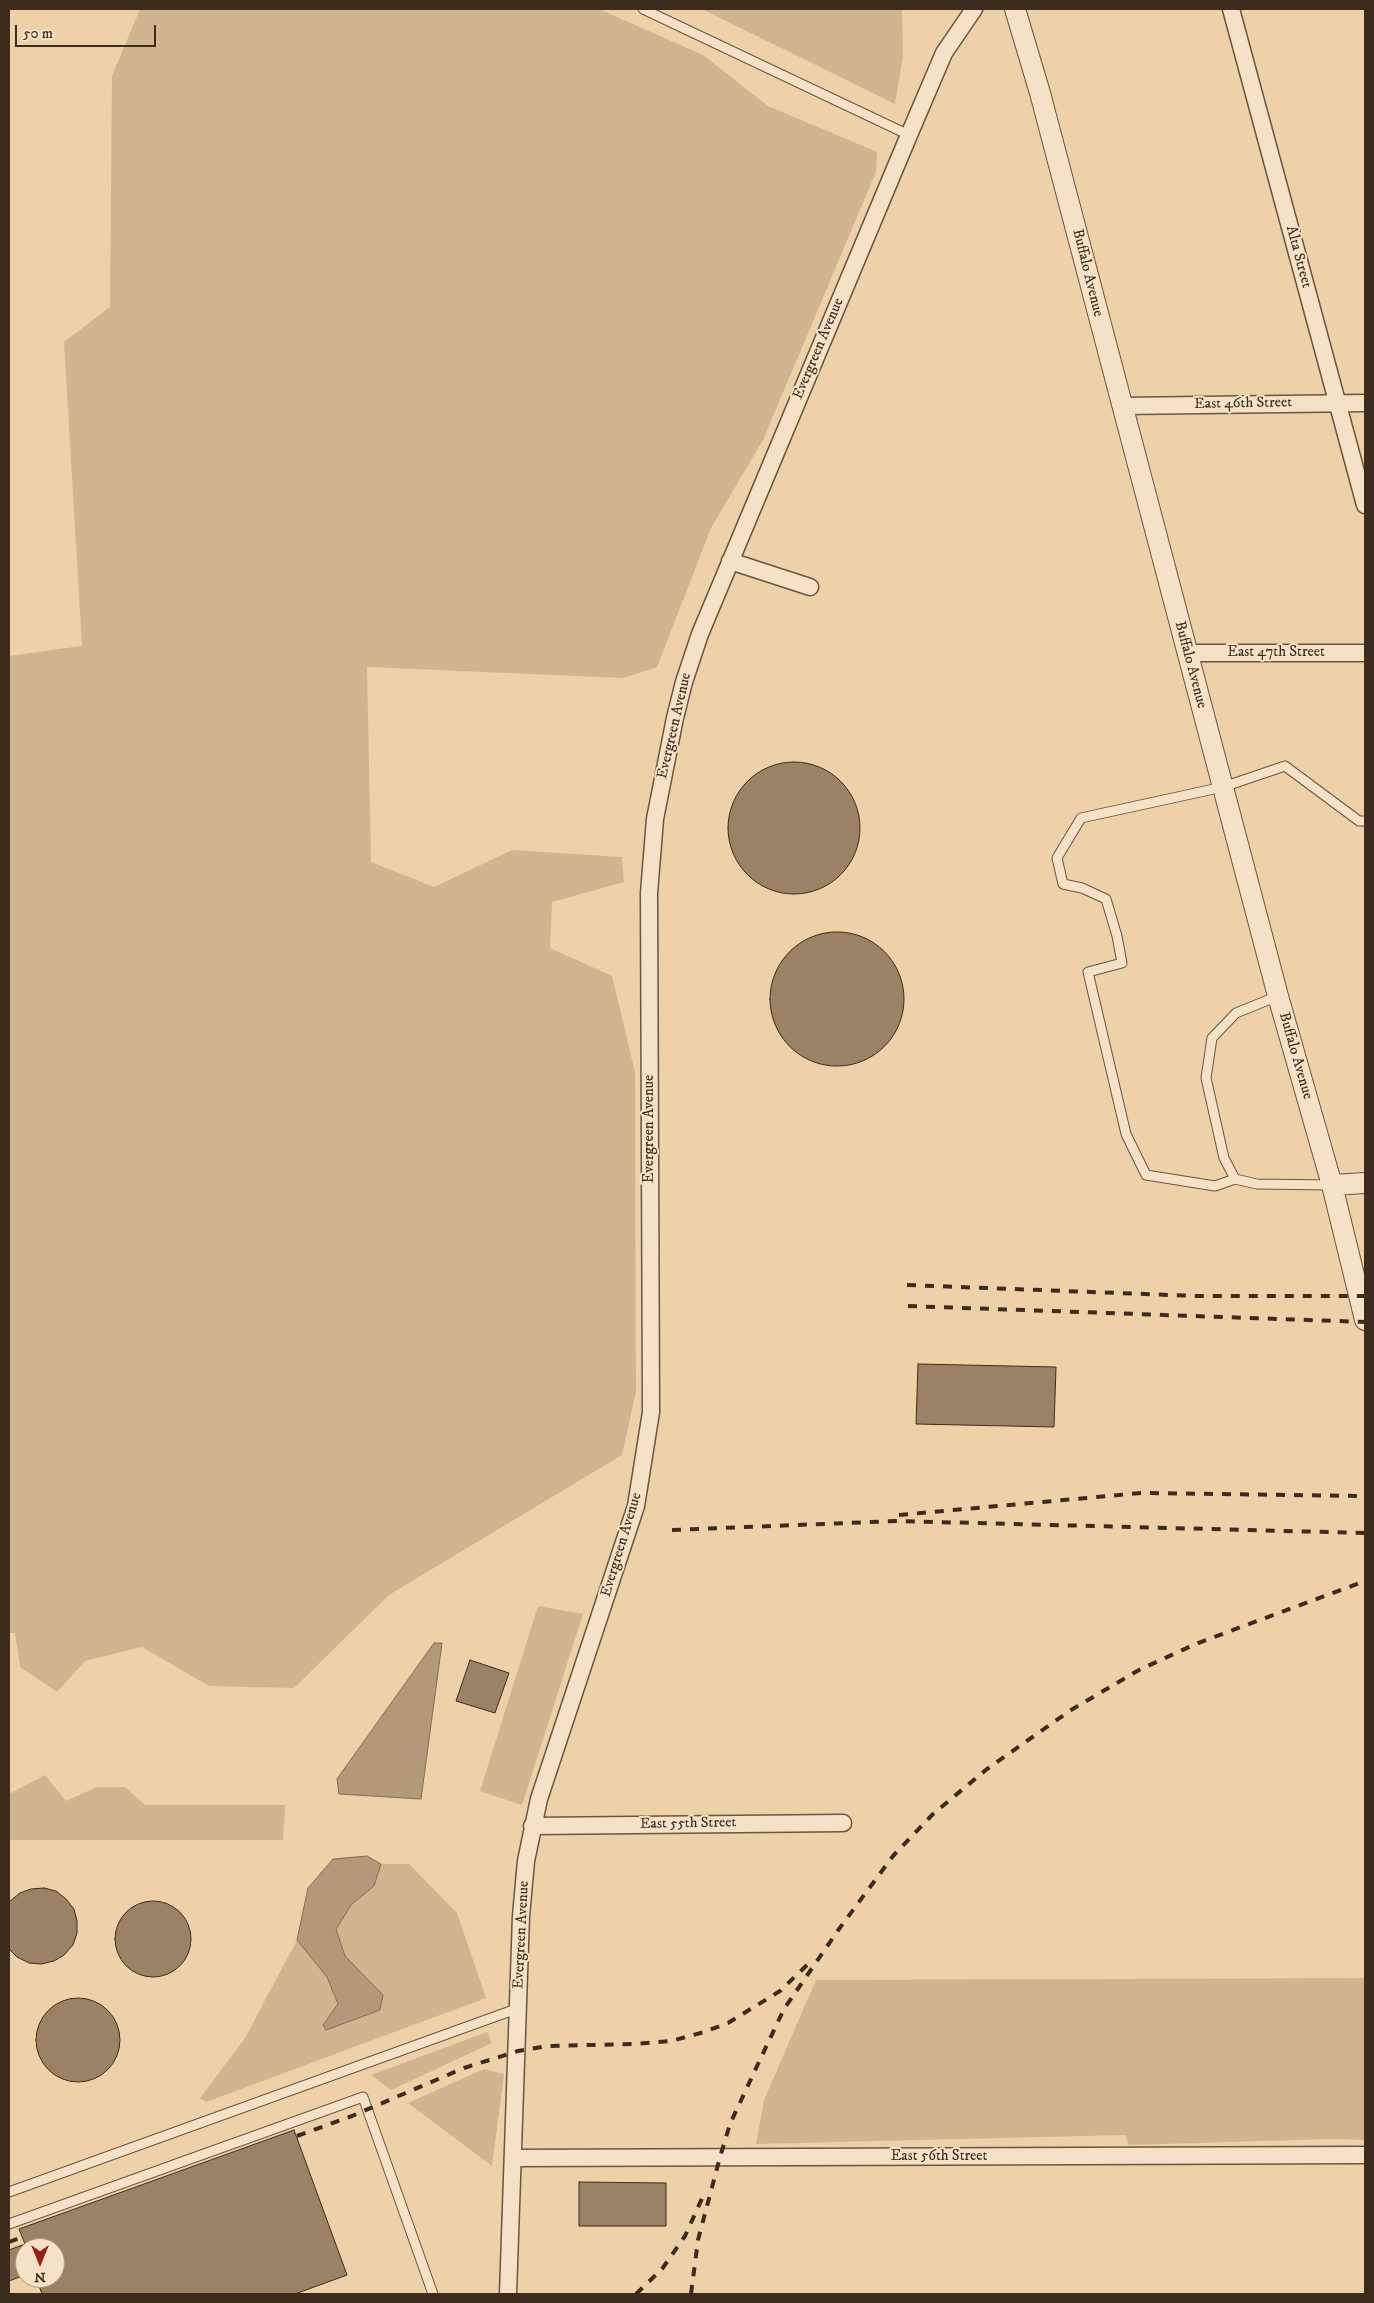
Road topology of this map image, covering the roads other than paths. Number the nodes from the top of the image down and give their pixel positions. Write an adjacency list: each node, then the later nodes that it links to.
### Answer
1 (643, 9): 5 (lane)
2 (974, 9): 5 (street, Evergreen Avenue)
3 (1015, 9): 8 (street, Buffalo Avenue)
4 (1231, 9): 6 (street, Alta Street)
5 (909, 135): 10 (street, Evergreen Avenue)
6 (1338, 403): 7 (street, East 46th Street); 8 (street, East 46th Street); 9 (street, Alta Street)
7 (1365, 403)
8 (1121, 406): 12 (street, Buffalo Avenue)
9 (1365, 506)
10 (730, 561): 11 (street); 22 (street, Evergreen Avenue)
11 (810, 587)
12 (1187, 653): 13 (street, East 47th Street); 14 (street, Buffalo Avenue)
13 (1365, 654)
14 (1222, 787): 15 (lane); 16 (street, Buffalo Avenue); 17 (lane)
15 (1365, 821)
16 (1278, 996): 17 (lane); 19 (street, Buffalo Avenue)
17 (1235, 1179): 19 (lane)
18 (1365, 1183): 19 (street)
19 (1332, 1185): 20 (street, Buffalo Avenue)
20 (1365, 1320)
21 (843, 1823): 22 (street, East 55th Street)
22 (532, 1826): 23 (street, Evergreen Avenue)
23 (519, 2008): 25 (street, Evergreen Avenue); 26 (lane)
24 (1365, 2155): 25 (street, East 56th Street)
25 (513, 2158): 29 (street, Evergreen Avenue)
26 (9, 2192)
27 (9, 2224): 28 (lane)
28 (432, 2294)
29 (508, 2294)

